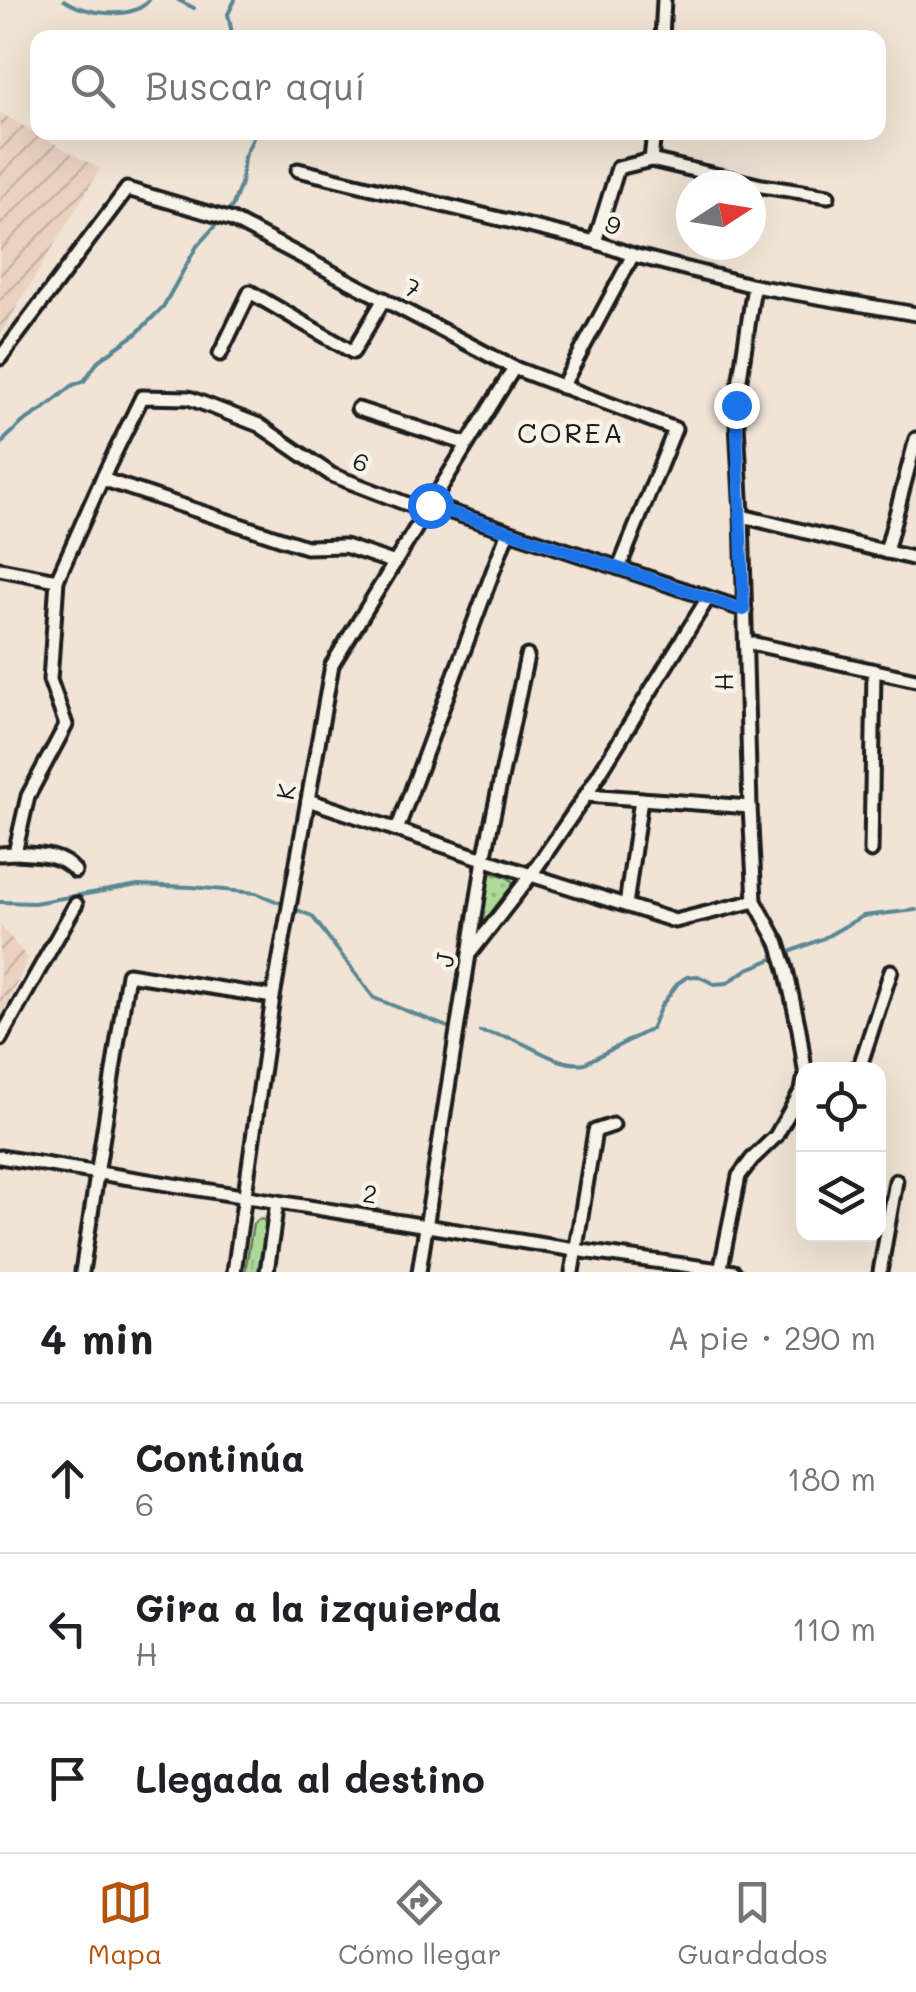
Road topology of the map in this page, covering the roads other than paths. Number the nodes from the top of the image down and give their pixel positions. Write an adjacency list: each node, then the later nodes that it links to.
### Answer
1 (664, 0): 2 (street)
2 (662, 30)
3 (653, 140): 4 (street)
4 (651, 160): 6 (street); 7 (street)
5 (298, 170): 7 (street, 9)
6 (828, 196)
7 (595, 242): 8 (street, 9)
8 (633, 255): 9 (street, 9); 15 (street)
9 (754, 286): 11 (street, 9); 21 (street, H)
10 (384, 299): 12 (street); 13 (street, 7); 14 (street, 7)
11 (916, 314)
12 (220, 354)
13 (0, 358)
14 (514, 368): 15 (street, 7); 18 (street, K)
15 (562, 387): 26 (street, 7)
16 (358, 409): 18 (street)
17 (916, 439): 23 (street)
18 (467, 444): 20 (street, K)
19 (102, 479): 20 (street, 6); 25 (street); 28 (street)
20 (430, 505): 22 (street, 6); 25 (street, K)
21 (742, 516): 23 (street); 30 (street, H)
22 (508, 531): 26 (street, 6); 39 (street)
23 (886, 552): 24 (street)
24 (916, 559)
25 (395, 563): 37 (street, K)
26 (619, 568): 29 (street, 6)
27 (0, 569): 28 (street)
28 (58, 580): 42 (street)
29 (708, 598): 30 (street, 6); 35 (street)
30 (744, 610): 31 (street, H)
31 (746, 642): 33 (street); 38 (street, H)
32 (527, 656): 43 (street, J)
33 (874, 671): 34 (street); 40 (street)
34 (916, 680)
35 (586, 794): 36 (street); 45 (street)
36 (641, 799): 38 (street); 48 (street)
37 (308, 800): 39 (street); 51 (street, K)
38 (750, 807): 46 (street, H)
39 (397, 830): 43 (street)
40 (871, 852)
41 (0, 854): 42 (street)
42 (15, 854): 44 (street)
43 (484, 858): 45 (street); 49 (street, J)
44 (75, 871)
45 (531, 876): 48 (street); 49 (street)
46 (755, 901): 48 (street); 53 (street, H)
47 (76, 904): 52 (street)
48 (626, 905)
49 (469, 956): 62 (street, J)
50 (891, 972): 54 (street)
51 (274, 997): 58 (street); 60 (street, K)
52 (0, 1039)
53 (804, 1062)
54 (861, 1062)
55 (796, 1097): 64 (street)
56 (613, 1125): 63 (street)
57 (0, 1157): 58 (street, 2)
58 (96, 1174): 60 (street, 2); 65 (street)
59 (896, 1181): 70 (street)
60 (245, 1196): 61 (street, 2); 66 (street, K)
61 (277, 1202): 62 (street, 2); 67 (street)
62 (426, 1225): 63 (street, 2); 68 (street, J)
63 (575, 1250): 64 (street, 2); 69 (street)
64 (725, 1271)
65 (82, 1272)
66 (234, 1272)
67 (267, 1272)
68 (418, 1272)
69 (572, 1272)
70 (880, 1272)

